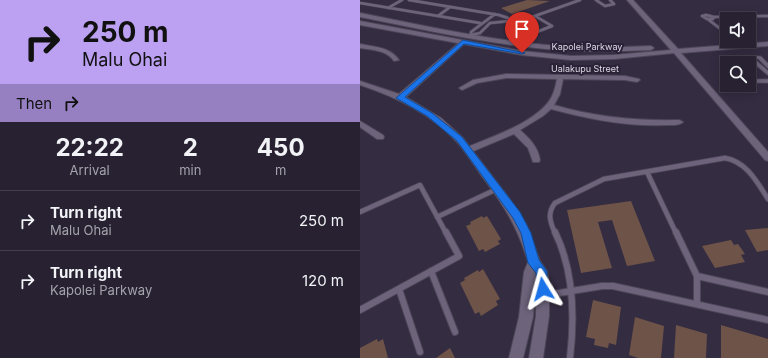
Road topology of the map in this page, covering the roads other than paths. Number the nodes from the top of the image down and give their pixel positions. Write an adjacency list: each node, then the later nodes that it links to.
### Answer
1 (402, 0): 10 (lane)
2 (408, 0): 9 (lane)
3 (580, 0): 14 (lane)
4 (596, 0): 5 (lane)
5 (610, 0)
6 (630, 0): 23 (main road)
7 (635, 0): 32 (main road)
8 (360, 3): 10 (lane)
9 (450, 7): 11 (lane); 13 (lane)
10 (388, 8): 13 (lane)
11 (495, 14): 18 (lane); 19 (lane)
12 (360, 16): 25 (main road, Kapolei Parkway)
13 (438, 16): 21 (lane)
14 (535, 16): 22 (lane); 22 (lane)
15 (768, 16): 16 (lane)
16 (714, 17): 17 (lane); 17 (lane)
17 (710, 20): 24 (lane)
18 (490, 21): 19 (lane); 21 (lane); 25 (lane)
19 (511, 21): 22 (lane)
20 (360, 23): 29 (main road, Kapolei Parkway)
21 (480, 23): 25 (lane)
22 (515, 24)
23 (655, 29): 32 (main road); 33 (main road)
24 (720, 30)
25 (471, 35): 29 (main road); 33 (main road, Kapolei Parkway)
26 (756, 39): 27 (main road)
27 (768, 39)
28 (720, 41): 32 (main road, Kapolei Parkway)
29 (463, 42): 33 (main road, Kapolei Parkway); 46 (main road)
30 (768, 44): 32 (main road, Kapolei Parkway)
31 (360, 46): 35 (street)
32 (673, 47): 33 (main road, Kapolei Parkway); 37 (main road)
33 (646, 51): 37 (main road)
34 (756, 57): 38 (lane)
35 (396, 60)
36 (756, 61): 39 (lane)
37 (688, 65): 53 (main road)
38 (768, 66)
39 (768, 73)
40 (560, 78): 41 (street, Ualakupu Street); 45 (street, Ualakupu Street); 47 (street)
41 (638, 80)
42 (756, 81): 43 (lane)
43 (768, 81)
44 (360, 83): 46 (main road)
45 (462, 88)
46 (400, 98): 52 (main road)
47 (549, 106): 48 (street); 50 (street)
48 (678, 122)
49 (360, 124): 51 (street)
50 (514, 129): 52 (street); 54 (street)
51 (380, 137)
52 (468, 150): 56 (main road)
53 (768, 158)
54 (536, 160)
55 (647, 172): 57 (lane); 62 (lane); 64 (lane)
56 (497, 189): 59 (lane); 60 (main road)
57 (768, 199)
58 (360, 212): 59 (lane)
59 (438, 217): 61 (lane)
60 (534, 263): 66 (main road); 67 (main road)
61 (431, 271): 63 (lane); 71 (lane)
62 (697, 276): 65 (lane); 68 (lane)
63 (399, 289): 69 (lane); 72 (lane)
64 (571, 291): 66 (lane); 68 (lane); 75 (lane)
65 (768, 292)
66 (543, 296): 67 (lane); 74 (main road)
67 (529, 298): 73 (main road)
68 (697, 303): 70 (lane)
69 (360, 310)
70 (768, 320)
71 (455, 332)
72 (420, 352)
73 (516, 358)
74 (536, 358)
75 (570, 358)

